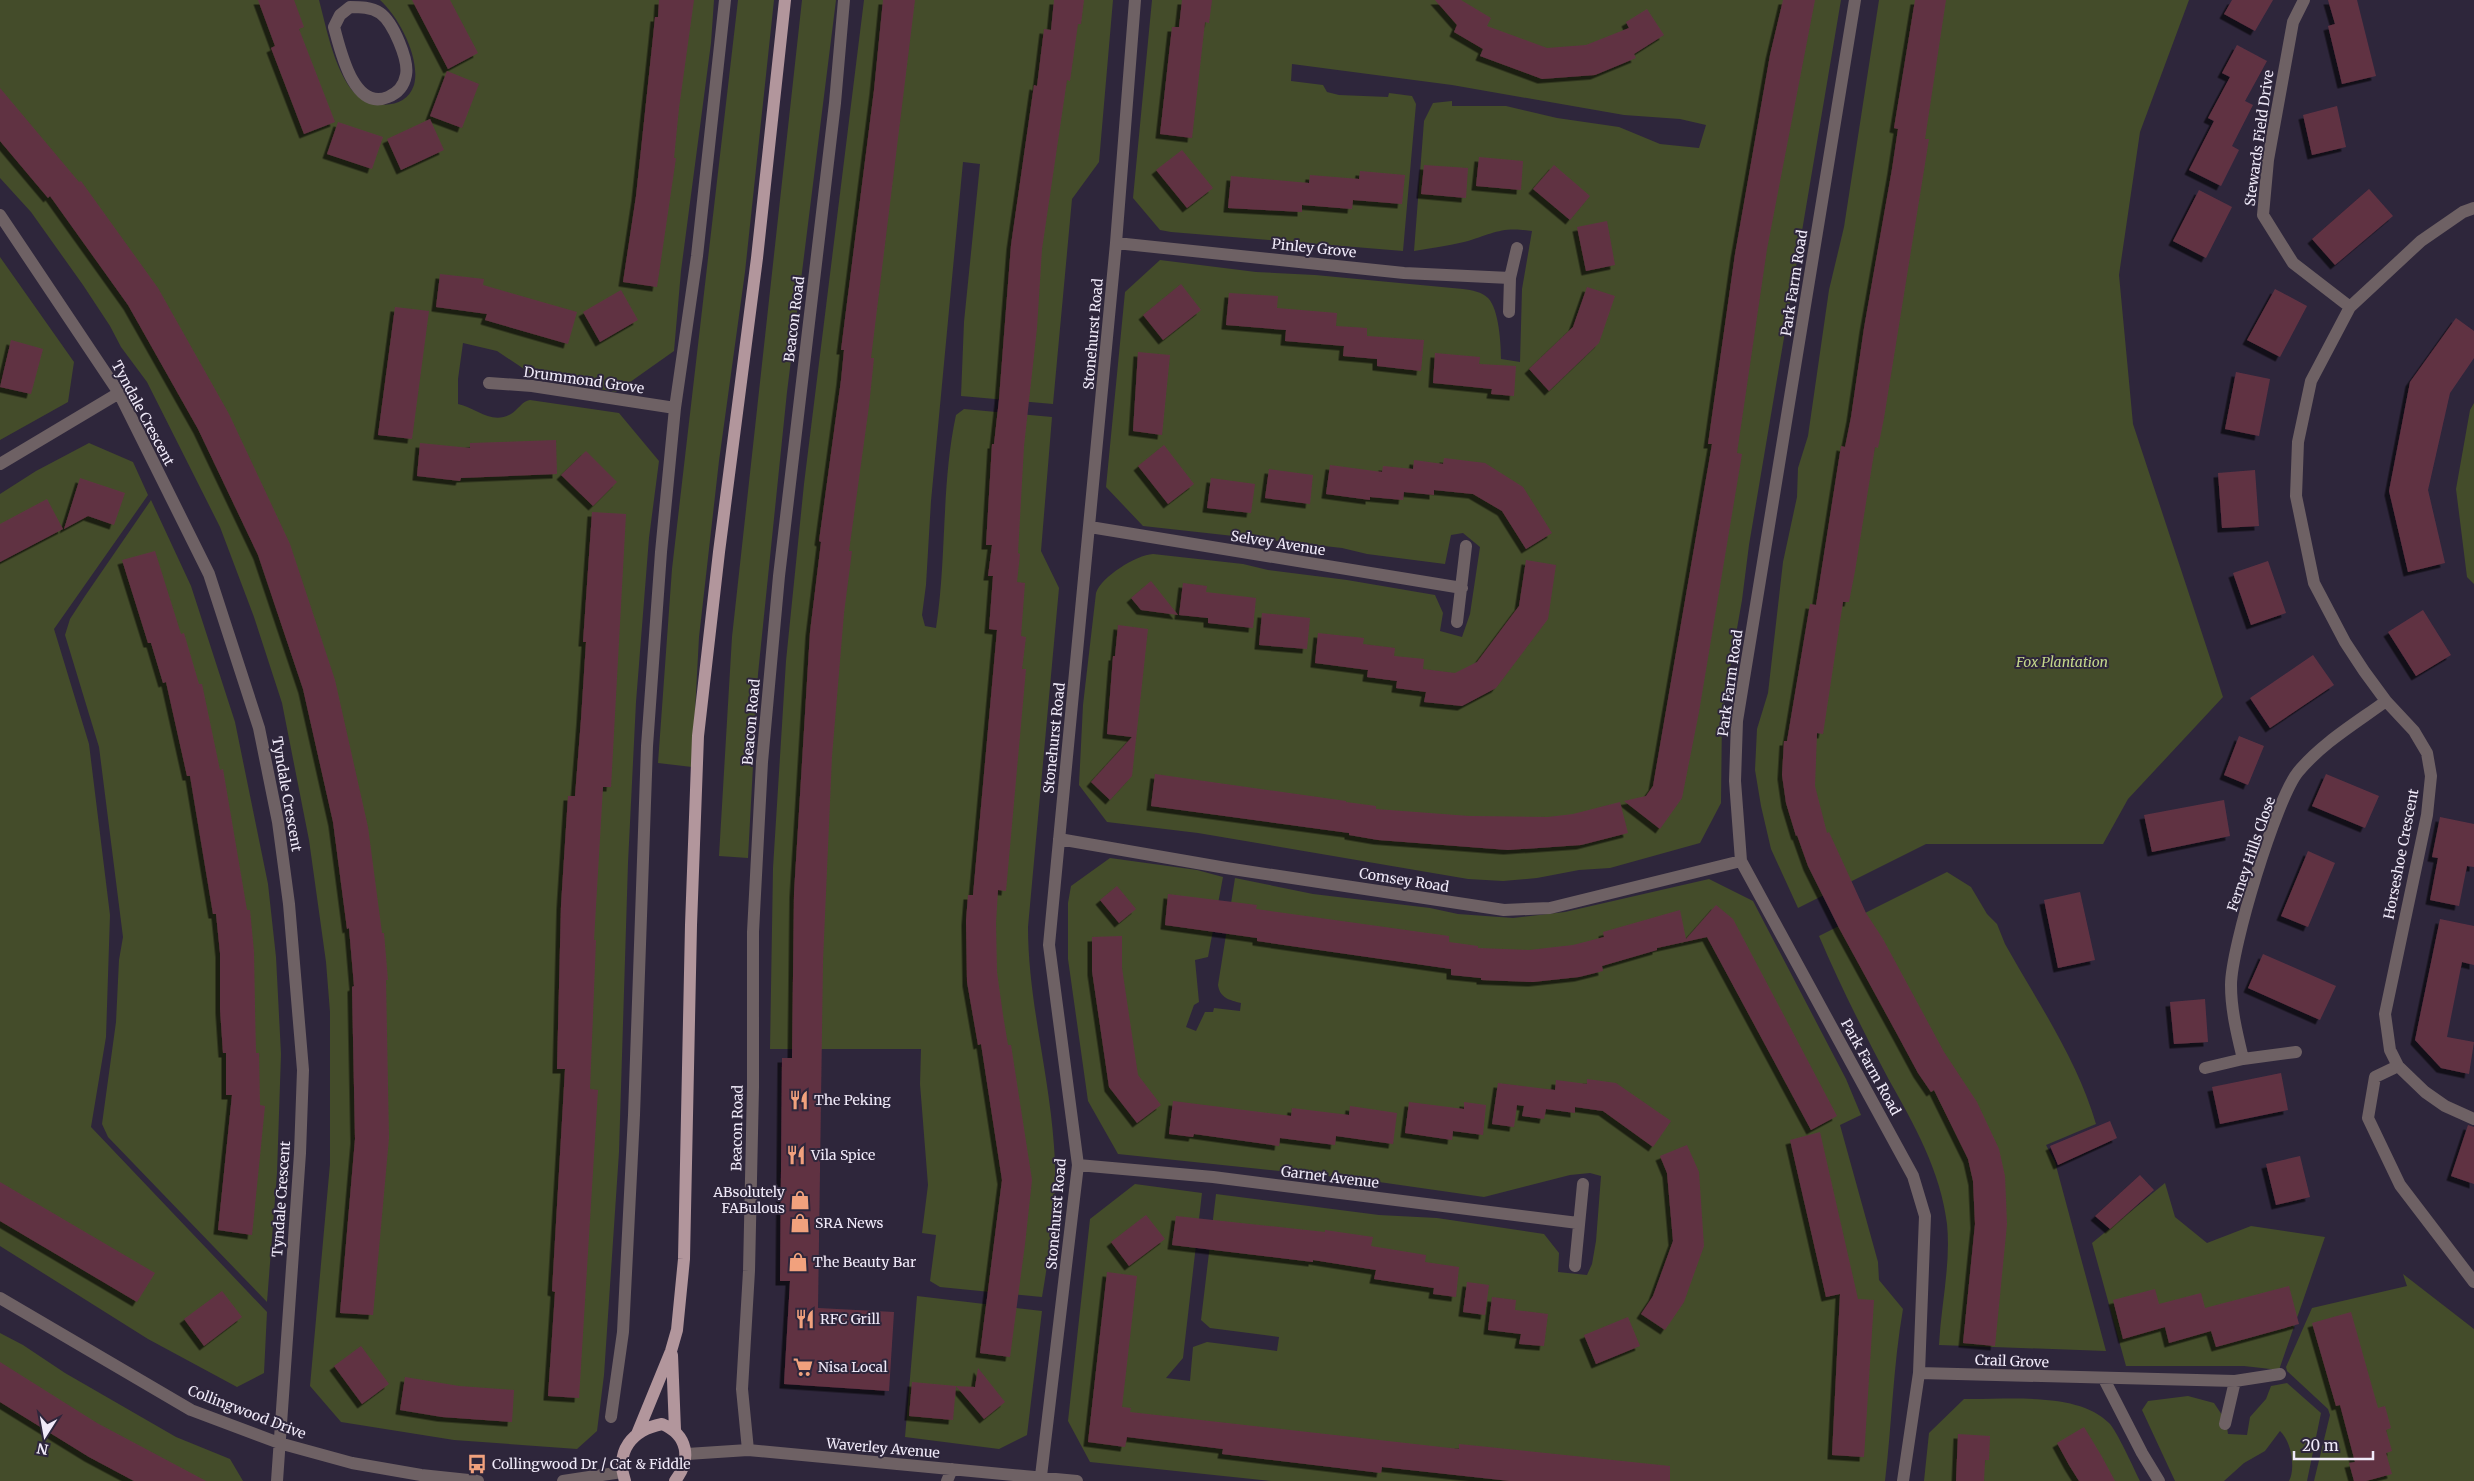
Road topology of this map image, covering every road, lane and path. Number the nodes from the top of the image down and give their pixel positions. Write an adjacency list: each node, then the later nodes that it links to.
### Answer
1 (725, 0): 17 (street)
2 (784, 0): 37 (main road)
3 (844, 0): 47 (street, Beacon Road)
4 (1135, 0): 10 (street, Stonehurst Road)
5 (1855, 0): 25 (street, Park Farm Road)
6 (2304, 0): 13 (street, Stewards Field Drive)
7 (349, 4): 7 (street)
8 (2474, 208): 13 (street, Horseshoe Crescent)
9 (0, 215): 16 (street, Tyndale Crescent)
10 (1116, 243): 12 (street, Pinley Grove); 19 (street, Stonehurst Road)
11 (1517, 248): 12 (street)
12 (1510, 278): 14 (street)
13 (2350, 307): 23 (street, Horseshoe Crescent)
14 (1509, 312)
15 (489, 383): 17 (street, Drummond Grove)
16 (118, 393): 18 (street); 46 (street, Tyndale Crescent)
17 (676, 408): 42 (street)
18 (0, 464)
19 (1090, 527): 21 (street, Selvey Avenue); 24 (street, Stonehurst Road)
20 (1466, 546): 21 (street)
21 (1462, 588): 22 (street)
22 (1457, 622)
23 (2386, 701): 27 (street, Ferney Hills Close); 28 (street, Horseshoe Crescent)
24 (1060, 839): 25 (street, Comsey Road); 31 (street, Stonehurst Road)
25 (1741, 861): 38 (street, Park Farm Road)
26 (2296, 1052): 27 (street)
27 (2243, 1059): 29 (street)
28 (2398, 1066): 30 (street, Horseshoe Crescent); 35 (street)
29 (2205, 1068)
30 (2474, 1119)
31 (1078, 1166): 33 (street, Garnet Avenue); 50 (street, Stonehurst Road)
32 (1583, 1184): 33 (street)
33 (1578, 1223): 34 (street)
34 (1576, 1266)
35 (2474, 1282)
36 (0, 1298): 46 (street, Collingwood Drive)
37 (671, 1351): 44 (main road); 45 (main road)
38 (1919, 1373): 40 (street, Crail Grove); 57 (street, Park Farm Road)
39 (2280, 1374): 41 (street, Crail Grove)
40 (2104, 1379): 41 (street, Crail Grove); 58 (street)
41 (2235, 1381): 43 (street)
42 (611, 1417)
43 (2225, 1424)
44 (675, 1430): 45 (main road); 48 (main road)
45 (637, 1434): 51 (main road)
46 (279, 1443): 52 (street, Tyndale Crescent); 53 (street, Collingwood Drive)
47 (748, 1450): 48 (street, Waverley Avenue); 49 (street, Waverley Avenue)
48 (687, 1454): 55 (main road)
49 (949, 1475): 50 (street, Waverley Avenue)
50 (1041, 1476): 56 (street, Waverley Avenue)
51 (624, 1477): 54 (street)
52 (277, 1481)
53 (478, 1481)
54 (564, 1481)
55 (675, 1481)
56 (1077, 1481)
57 (1903, 1481)
58 (2159, 1481)

